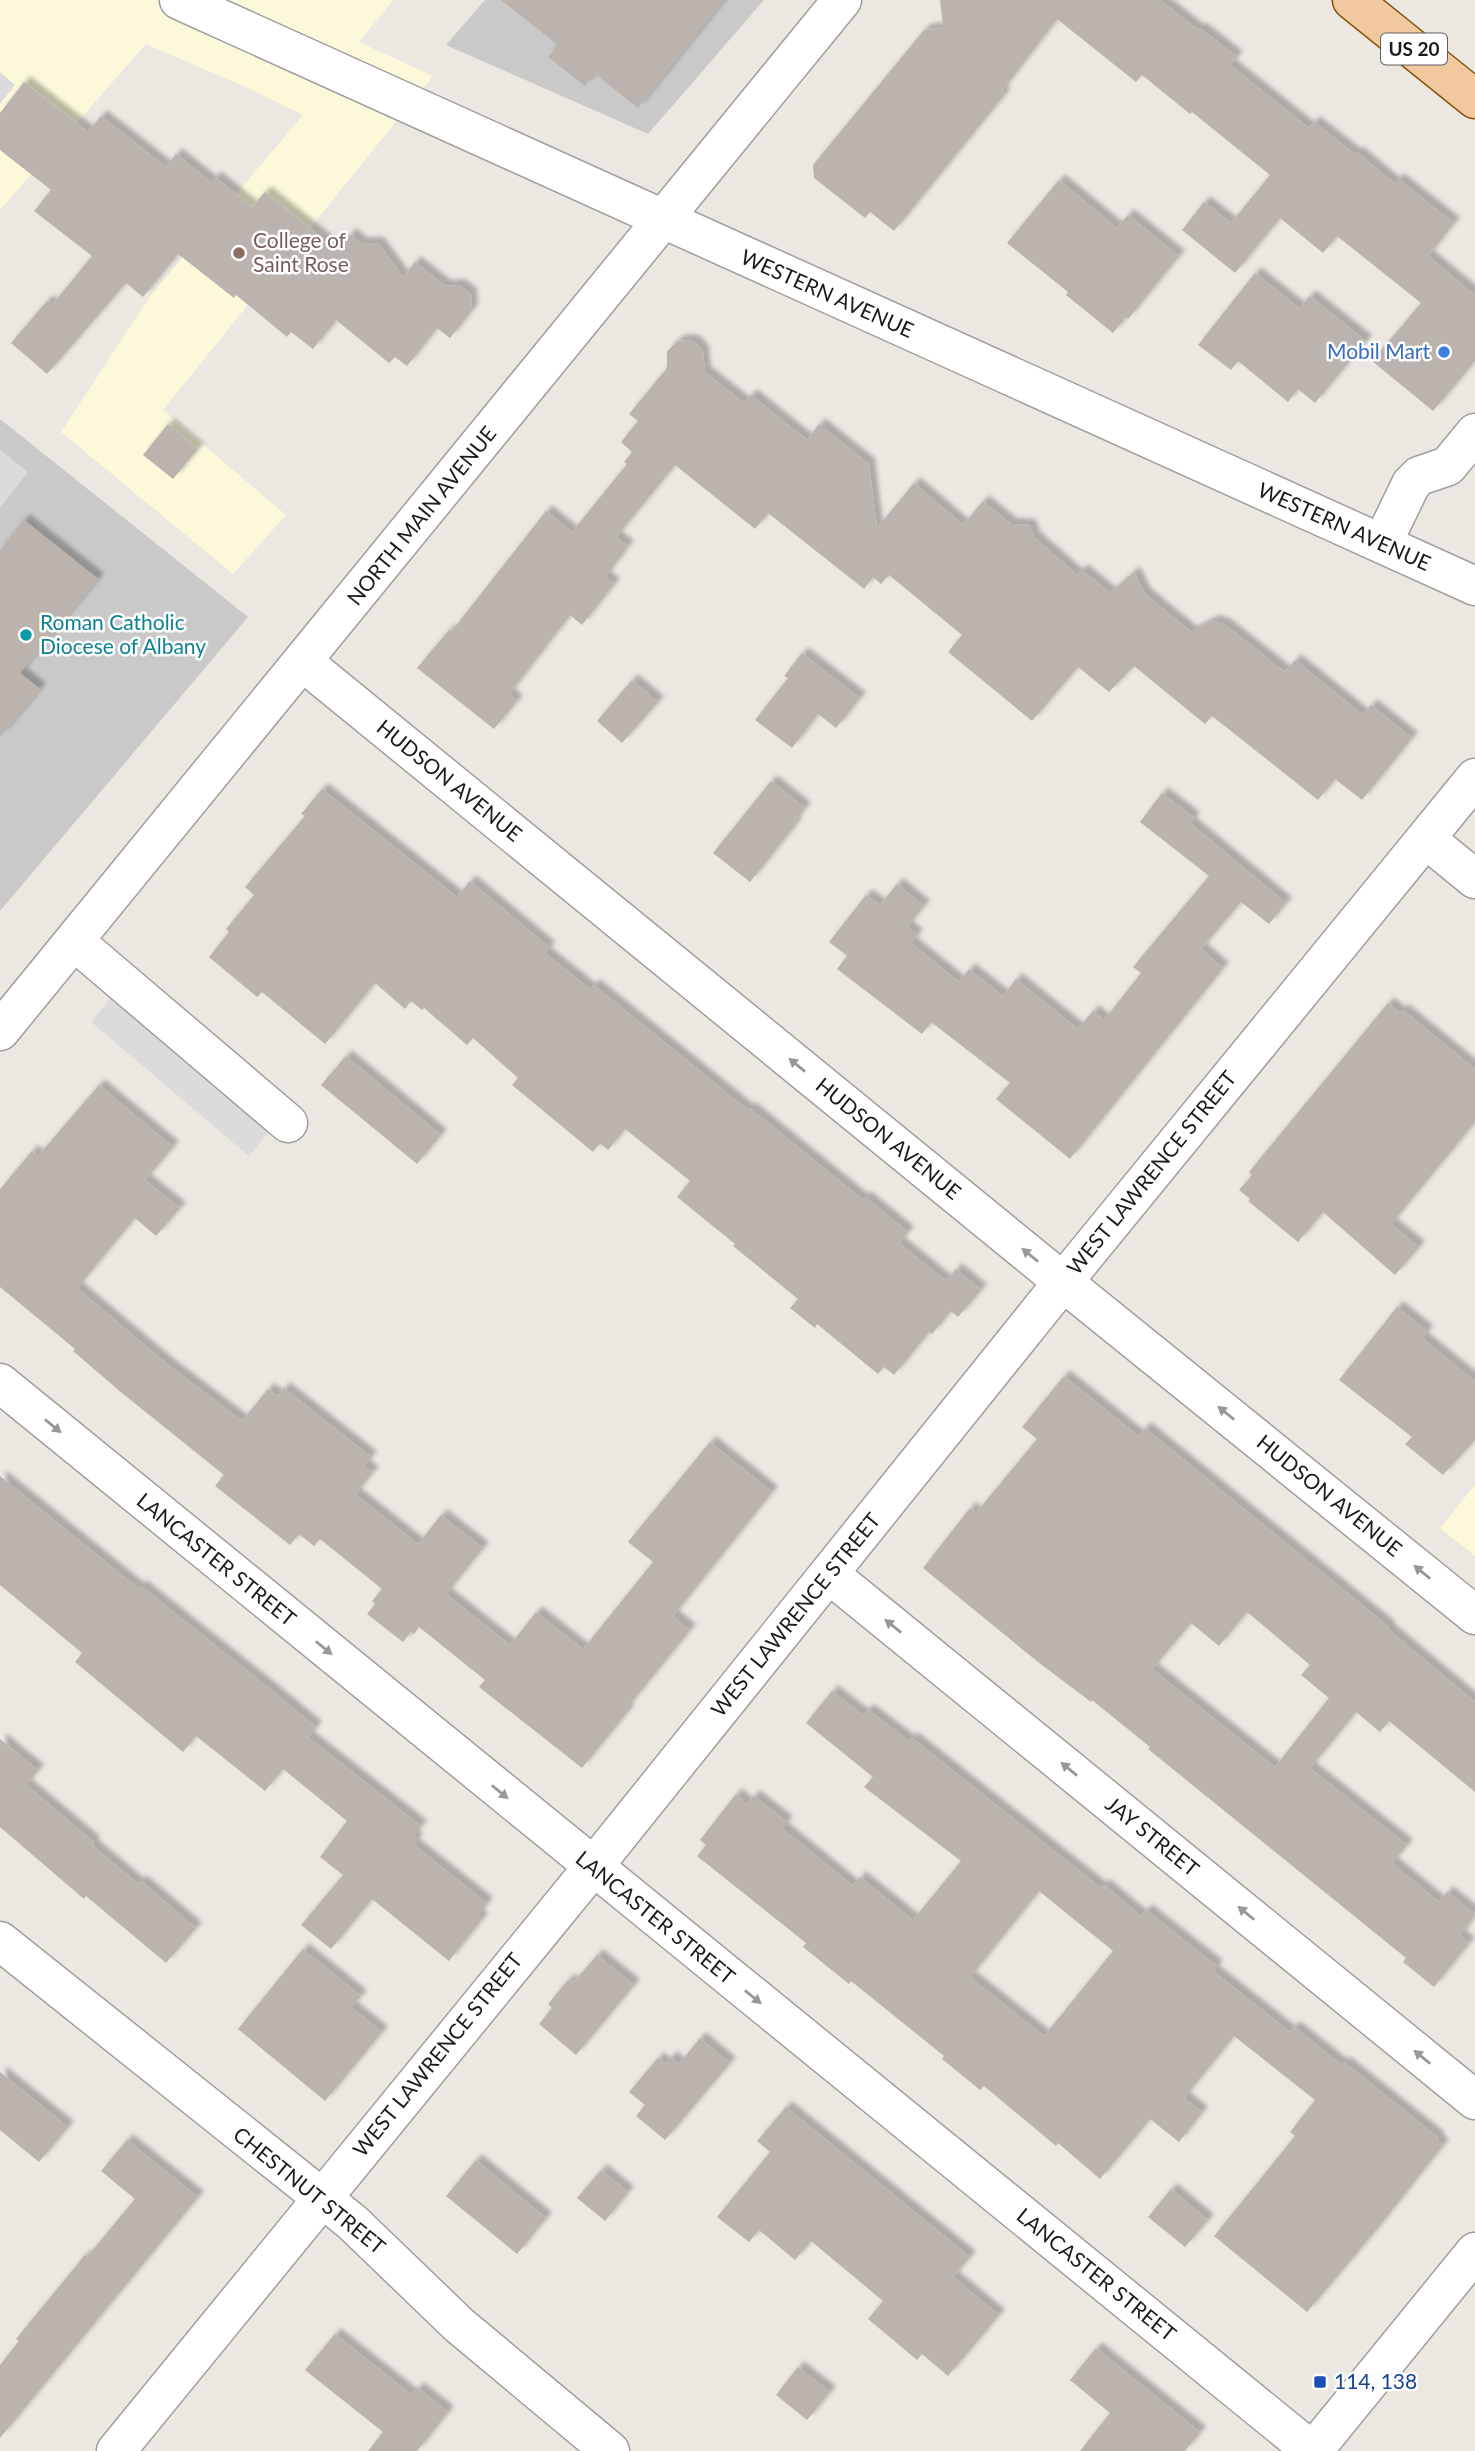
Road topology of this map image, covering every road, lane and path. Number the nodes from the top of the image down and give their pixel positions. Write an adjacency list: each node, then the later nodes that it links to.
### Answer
1 (179, 0): 5 (street, WESTERN AVENUE)
2 (842, 0): 5 (street, NORTH MAIN AVENUE)
3 (1352, 0): 4 (main road, US 20)
4 (1475, 99)
5 (663, 220): 8 (street, WESTERN AVENUE); 10 (street, NORTH MAIN AVENUE)
6 (1475, 433): 7 (street)
7 (1461, 474): 8 (street)
8 (1382, 544): 9 (street, WESTERN AVENUE)
9 (1475, 586)
10 (303, 662): 14 (street, NORTH MAIN AVENUE); 17 (street, HUDSON AVENUE, one-way to 10)
11 (1475, 778): 12 (street, WEST LAWRENCE STREET)
12 (1426, 839): 13 (street); 17 (street, WEST LAWRENCE STREET)
13 (1475, 879)
14 (74, 941): 15 (street, NORTH MAIN AVENUE); 16 (street)
15 (0, 1031)
16 (288, 1122)
17 (1063, 1282): 19 (street, WEST LAWRENCE STREET); 20 (street, HUDSON AVENUE, one-way to 17)
18 (0, 1383): 21 (street, LANCASTER STREET, one-way to 21)
19 (829, 1574): 21 (street, WEST LAWRENCE STREET); 23 (street, JAY STREET, one-way to 19)
20 (1475, 1615)
21 (593, 1867): 24 (street, WEST LAWRENCE STREET); 28 (street, LANCASTER STREET, one-way to 28)
22 (0, 1941): 24 (street, CHESTNUT STREET)
23 (1475, 2100)
24 (321, 2198): 26 (street, WEST LAWRENCE STREET); 27 (street, CHESTNUT STREET)
25 (1475, 2252): 28 (street)
26 (116, 2451)
27 (610, 2451)
28 (1312, 2451)

